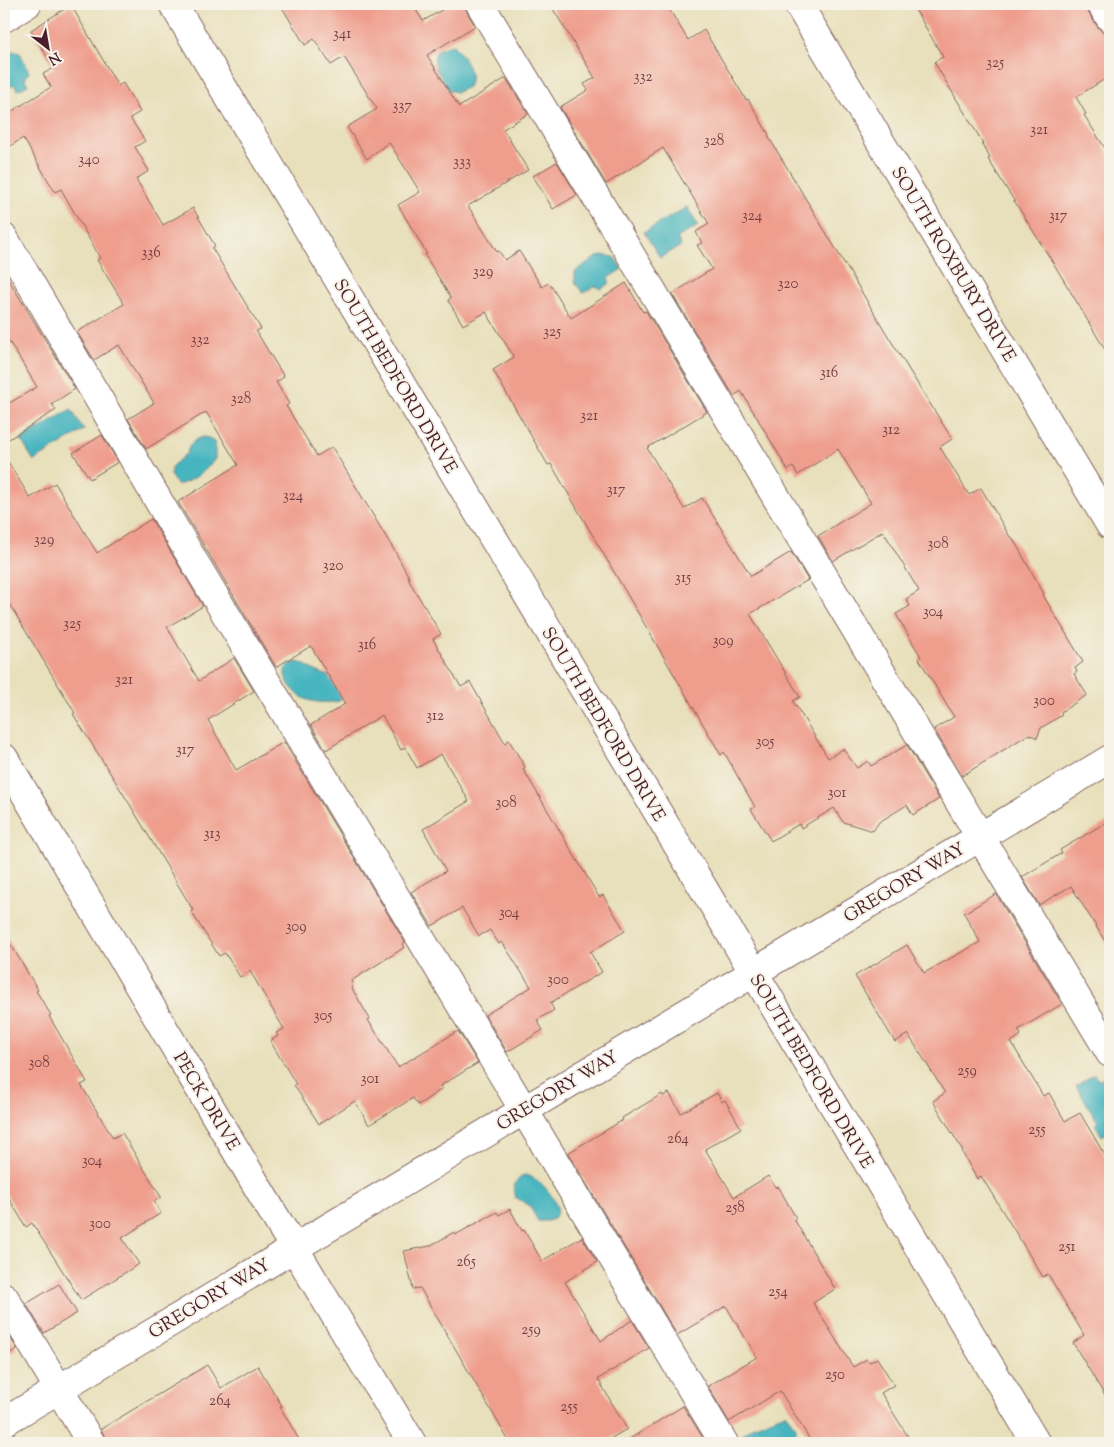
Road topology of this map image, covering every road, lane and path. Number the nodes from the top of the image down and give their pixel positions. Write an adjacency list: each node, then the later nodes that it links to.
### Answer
1 (27, 4): 6 (street)
2 (173, 4): 13 (street, SOUTH BEDFORD DRIVE)
3 (480, 4): 12 (street)
4 (798, 4): 9 (street, SOUTH ROXBURY DRIVE)
5 (1101, 4): 7 (street)
6 (4, 18)
7 (1110, 18)
8 (4, 238): 15 (street)
9 (1110, 525)
10 (4, 758): 16 (street, PECK DRIVE)
11 (1110, 759): 12 (street, GREGORY WAY)
12 (981, 836): 13 (street, GREGORY WAY); 14 (street)
13 (753, 973): 15 (street, GREGORY WAY); 23 (street, SOUTH BEDFORD DRIVE)
14 (1110, 1053)
15 (524, 1110): 16 (street, GREGORY WAY); 22 (street)
16 (294, 1247): 18 (street, GREGORY WAY); 21 (street, PECK DRIVE)
17 (4, 1297): 18 (street)
18 (58, 1389): 19 (street, GREGORY WAY); 20 (street)
19 (4, 1422)
20 (91, 1443)
21 (412, 1443)
22 (724, 1443)
23 (1036, 1443)

